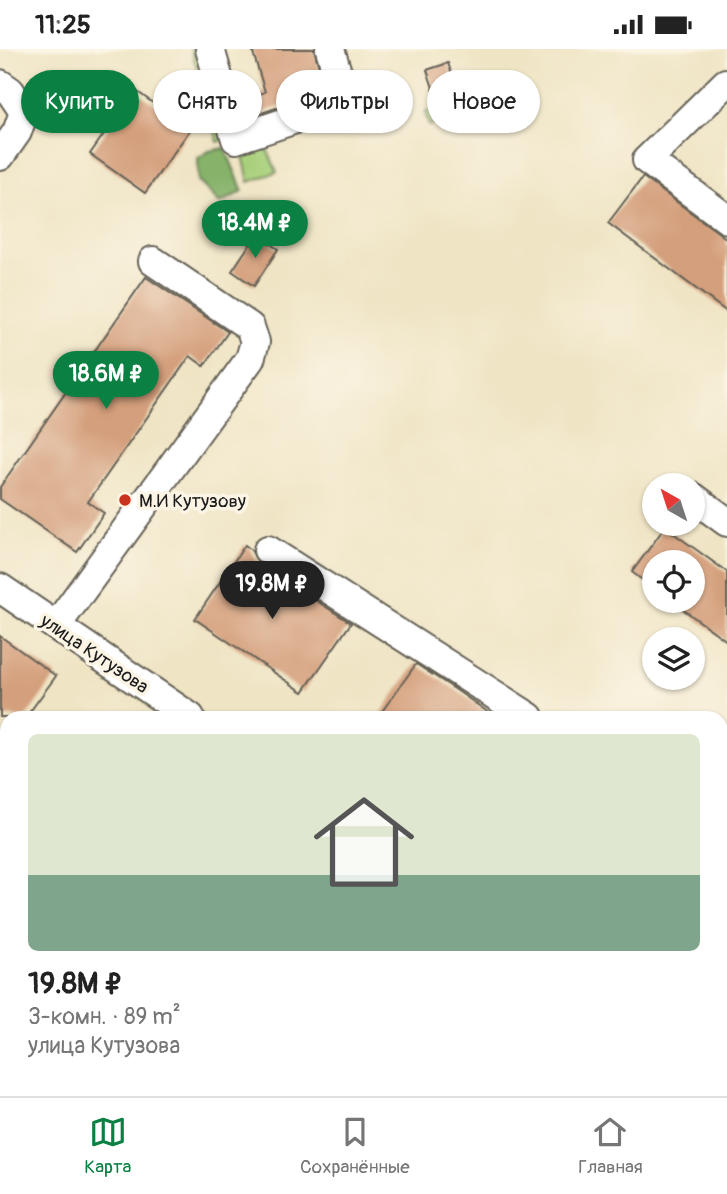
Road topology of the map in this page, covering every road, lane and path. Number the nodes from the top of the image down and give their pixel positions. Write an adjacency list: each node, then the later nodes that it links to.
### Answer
1 (210, 49): 2 (street)
2 (330, 49)
3 (726, 83): 6 (street)
4 (0, 84): 5 (street)
5 (0, 156)
6 (727, 219)
7 (153, 261): 12 (street)
8 (705, 506): 9 (street)
9 (727, 522)
10 (268, 550): 14 (street)
11 (0, 588): 12 (street, улица Кутузова)
12 (56, 626): 13 (street, улица Кутузова)
13 (181, 711)
14 (520, 711)

